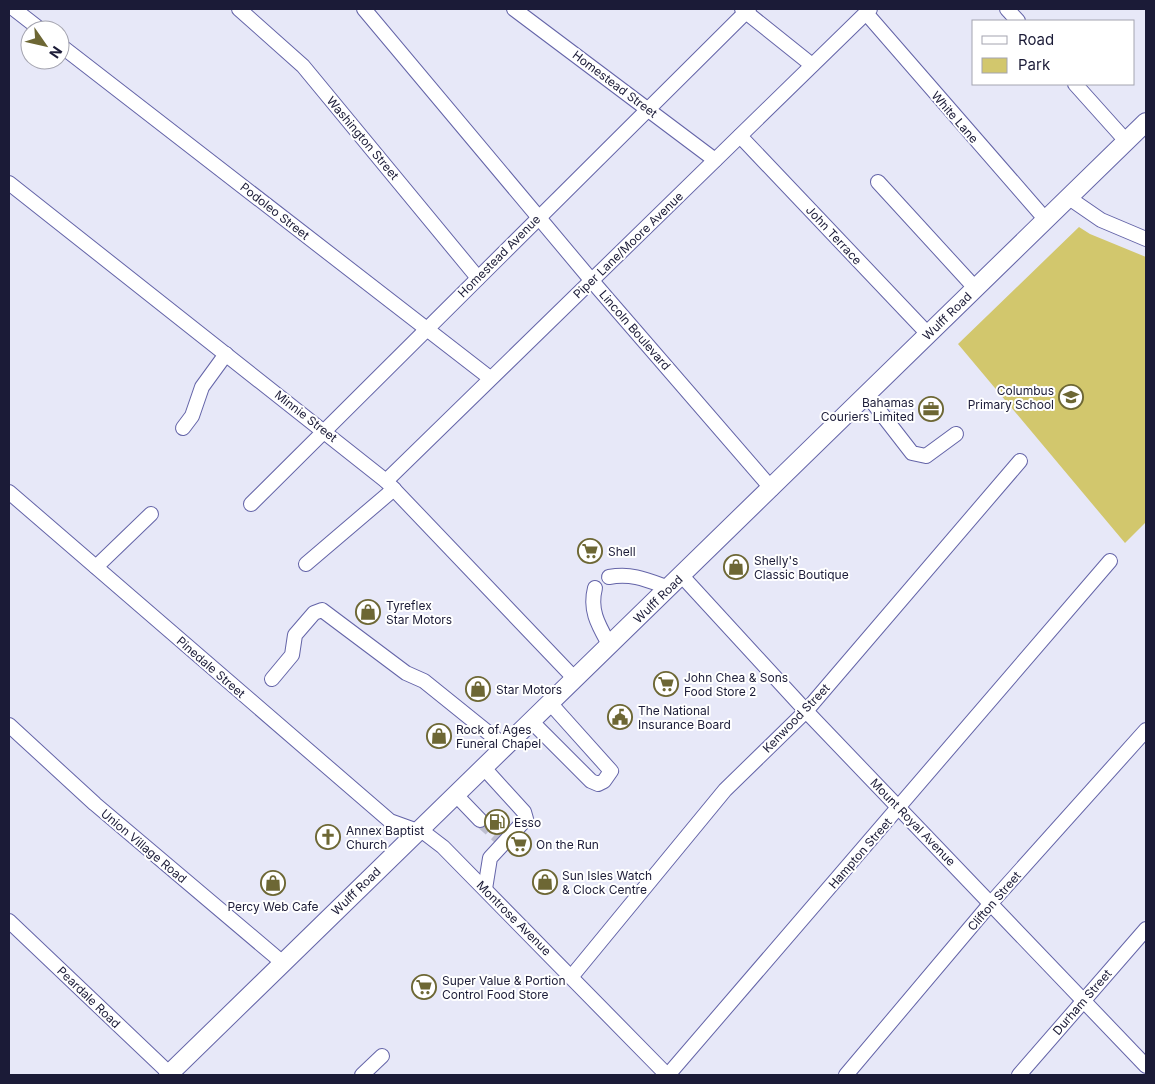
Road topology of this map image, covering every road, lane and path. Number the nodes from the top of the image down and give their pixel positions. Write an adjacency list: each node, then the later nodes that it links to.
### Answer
1 (14, 9): 8 (street)
2 (238, 9): 24 (street, Washington Street)
3 (364, 9): 21 (street, Lincoln Boulevard)
4 (514, 9): 13 (street, Homestead Street)
5 (1007, 9): 9 (street)
6 (745, 10): 11 (street); 13 (street, Homestead Avenue)
7 (868, 11): 11 (street, Piper Lane/Moore Avenue); 22 (street, White Lane)
8 (28, 20)
9 (1017, 20)
10 (70, 53): 27 (street, Podoleo Street)
11 (812, 65): 15 (street, Piper Lane/Moore Avenue)
12 (1076, 85): 16 (street)
13 (648, 110): 17 (street, Homestead Street); 21 (street, Homestead Avenue)
14 (1146, 122): 16 (main road, Wulff Road)
15 (740, 136): 17 (street, Piper Lane/Moore Avenue); 28 (street, John Terrace)
16 (1126, 142): 20 (main road, Wulff Road)
17 (715, 160): 25 (street, Piper Lane/Moore Avenue)
18 (878, 182): 26 (street)
19 (9, 183): 29 (street, Minnie Street)
20 (1069, 198): 22 (main road, Wulff Road); 23 (street)
21 (539, 216): 24 (street, Homestead Avenue); 25 (street, Lincoln Boulevard)
22 (1046, 220): 26 (main road, Wulff Road)
23 (1146, 239)
24 (478, 278): 27 (street, Homestead Avenue)
25 (592, 281): 30 (street, Piper Lane/Moore Avenue); 37 (street, Lincoln Boulevard)
26 (976, 288): 28 (main road, Wulff Road)
27 (427, 329): 30 (street, Podoleo Street); 33 (street, Homestead Avenue)
28 (928, 334): 31 (main road, Wulff Road)
29 (226, 354): 32 (street); 33 (street, Minnie Street)
30 (490, 378): 36 (street, Piper Lane/Moore Avenue)
31 (868, 395): 34 (street); 37 (main road, Wulff Road)
32 (183, 428)
33 (326, 432): 36 (street, Minnie Street); 39 (street, Homestead Avenue)
34 (956, 434)
35 (1020, 461): 52 (street, Kenwood Street)
36 (390, 485): 42 (street, Piper Lane/Moore Avenue); 50 (street, Minnie Street)
37 (772, 489): 44 (main road, Wulff Road)
38 (9, 492): 43 (street, Pinedale Street)
39 (251, 504)
40 (152, 514): 43 (street)
41 (1110, 561): 59 (street, Hampton Street)
42 (306, 564)
43 (96, 567): 61 (street, Pinedale Street)
44 (682, 576): 47 (main road, Wulff Road); 52 (street, Mount Royal Avenue)
45 (609, 577): 47 (street)
46 (595, 588): 48 (street)
47 (669, 588): 48 (main road, Wulff Road)
48 (610, 646): 50 (main road, Wulff Road)
49 (272, 679): 56 (street)
50 (575, 679): 51 (main road, Wulff Road)
51 (550, 703): 53 (main road, Wulff Road); 53 (street)
52 (806, 711): 59 (street, Mount Royal Avenue); 67 (street, Kenwood Street)
53 (532, 722): 56 (main road, Wulff Road)
54 (9, 725): 66 (street, Union Village Road)
55 (1146, 730): 63 (street, Clifton Street)
56 (506, 747): 57 (main road, Wulff Road)
57 (484, 768): 58 (main road, Wulff Road); 62 (street)
58 (456, 795): 60 (street); 61 (main road, Wulff Road)
59 (899, 808): 63 (street, Mount Royal Avenue); 73 (street, Hampton Street)
60 (480, 820)
61 (419, 832): 62 (street, Montrose Avenue); 66 (main road, Wulff Road)
62 (485, 889): 67 (street, Montrose Avenue)
63 (992, 903): 68 (street, Mount Royal Avenue); 74 (street, Clifton Street)
64 (9, 921): 71 (street, Peardale Road)
65 (1146, 930): 68 (street, Durham Street)
66 (283, 962): 71 (main road, Wulff Road)
67 (572, 976): 73 (street, Montrose Avenue)
68 (1084, 1000): 70 (street, Mount Royal Avenue); 75 (street, Durham Street)
69 (382, 1056): 72 (street)
70 (1146, 1066)
71 (169, 1074)
72 (362, 1075)
73 (668, 1075)
74 (846, 1075)
75 (1019, 1075)

